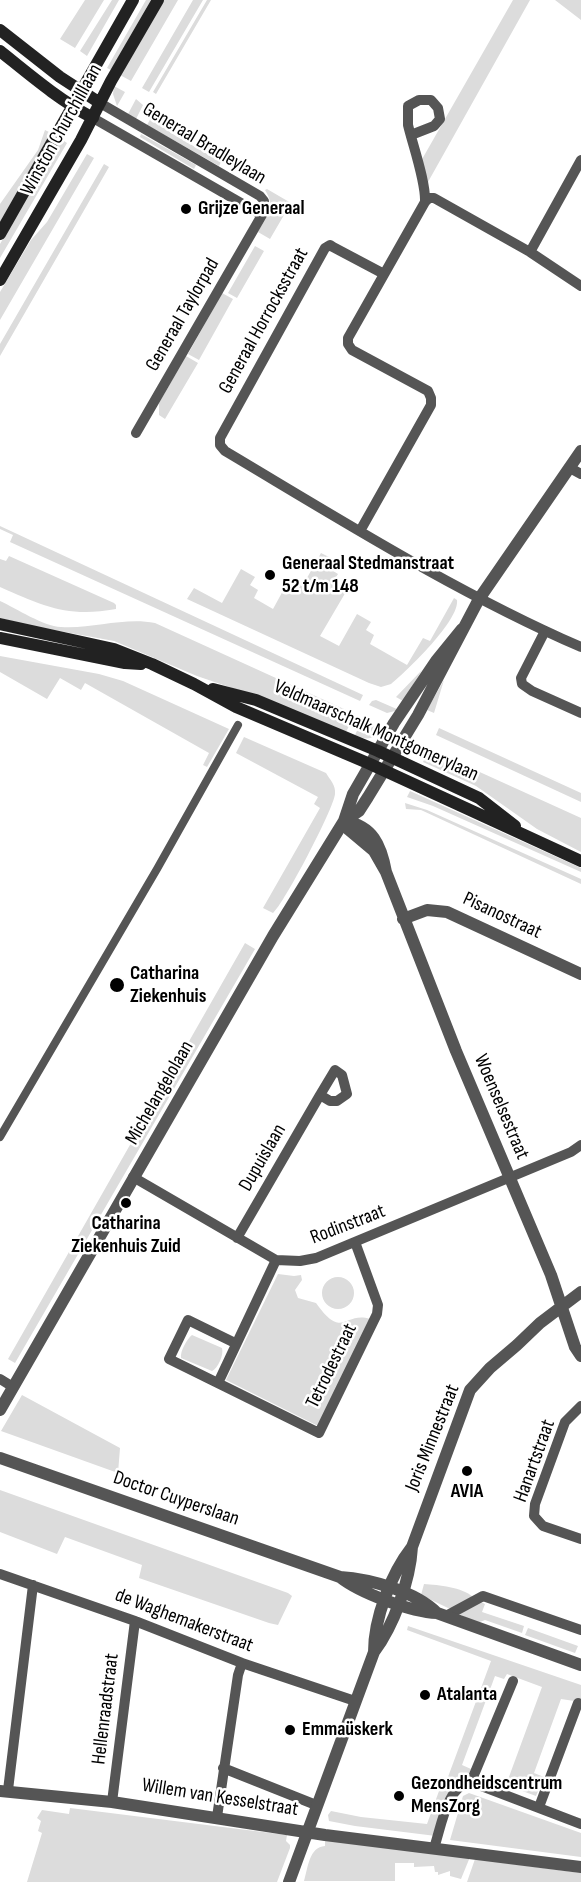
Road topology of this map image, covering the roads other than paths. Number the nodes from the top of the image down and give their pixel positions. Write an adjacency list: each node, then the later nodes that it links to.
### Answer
1 (133, 0): 5 (main road, Winston Churchilllaan)
2 (158, 0): 6 (main road, Winston Churchilllaan)
3 (0, 30): 5 (main road)
4 (0, 51): 7 (main road)
5 (82, 91): 6 (main road); 7 (main road, Winston Churchilllaan)
6 (100, 104): 8 (main road, Winston Churchilllaan); 12 (street, Generaal Bradleylaan)
7 (72, 108): 8 (main road); 13 (main road, Winston Churchilllaan)
8 (93, 118): 12 (street, Generaal Bradleylaan); 16 (main road, Winston Churchilllaan)
9 (411, 135): 11 (street)
10 (581, 160): 14 (street)
11 (425, 202): 14 (street); 15 (street)
12 (262, 215): 18 (street, Generaal Taylorpad)
13 (0, 234)
14 (530, 252): 17 (street)
15 (384, 274): 21 (street); 21 (street, Generaal Horrocksstraat)
16 (0, 280)
17 (581, 286)
18 (136, 433)
19 (581, 451): 20 (street)
20 (575, 471): 22 (street)
21 (360, 531): 22 (street)
22 (479, 599): 24 (street); 25 (street)
23 (0, 624): 28 (main road, Veldmaarschalk Montgomerylaan)
24 (462, 629): 32 (street, Michelangelolaan); 33 (street, Michelangelolaan)
25 (545, 631): 27 (street); 30 (street)
26 (0, 638): 28 (main road, Veldmaarschalk Montgomerylaan)
27 (581, 647)
28 (152, 664): 29 (main road, Veldmaarschalk Montgomerylaan)
29 (194, 684): 32 (main road, Veldmaarschalk Montgomerylaan); 34 (main road, Veldmaarschalk Montgomerylaan)
30 (581, 713)
31 (238, 725): 42 (street)
32 (378, 751): 33 (main road, Veldmaarschalk Montgomerylaan); 34 (street, Michelangelolaan)
33 (392, 757): 35 (street, Michelangelolaan); 37 (main road, Veldmaarschalk Montgomerylaan)
34 (370, 764): 35 (main road, Veldmaarschalk Montgomerylaan); 36 (street, Michelangelolaan)
35 (384, 771): 36 (street, Michelangelolaan); 37 (main road, Veldmaarschalk Montgomerylaan)
36 (344, 821): 39 (street, Woenselsestraat); 44 (street, Michelangelolaan)
37 (530, 837): 38 (main road, Veldmaarschalk Montgomerylaan)
38 (581, 861)
39 (404, 919): 40 (street, Pisanostraat); 45 (street, Woenselsestraat)
40 (581, 974)
41 (320, 1095): 46 (street, Dupuislaan)
42 (0, 1137)
43 (581, 1145): 45 (street, Rodinstraat)
44 (134, 1177): 46 (street, Rodinstraat); 55 (street, Michelangelolaan)
45 (509, 1178): 47 (street, Rodinstraat); 50 (street, Woenselsestraat)
46 (237, 1238): 48 (street, Rodinstraat)
47 (355, 1242): 48 (street, Rodinstraat); 54 (street, Tetrodestraat)
48 (276, 1260): 51 (street)
49 (581, 1292): 50 (street, Joris Minnestraat)
50 (561, 1307): 52 (street, Woenselsestraat); 60 (street, Joris Minnestraat)
51 (235, 1344): 54 (street); 54 (street, Tetrodestraat)
52 (581, 1356)
53 (0, 1379): 55 (street)
54 (218, 1383)
55 (13, 1387): 57 (street, Michelangelolaan)
56 (581, 1406): 59 (street, Hanartstraat)
57 (0, 1410)
58 (0, 1458): 63 (street, Doctor Cuyperslaan)
59 (581, 1539)
60 (412, 1547): 63 (street, Joris Minnestraat); 64 (street, Joris Minnestraat)
61 (0, 1574): 62 (street, de Waghemakerstraat)
62 (33, 1585): 66 (street, de Waghemakerstraat); 76 (street)
63 (387, 1593): 64 (street, Doctor Cuyperslaan); 68 (street, Joris Minnestraat)
64 (400, 1598): 65 (street, Doctor Cuyperslaan); 68 (street, Joris Minnestraat)
65 (441, 1614): 67 (street); 70 (street, Doctor Cuyperslaan)
66 (135, 1621): 69 (street, de Waghemakerstraat); 77 (street, Hellenraadstraat)
67 (581, 1630)
68 (374, 1652): 72 (street)
69 (242, 1663): 72 (street, de Waghemakerstraat); 74 (street)
70 (581, 1665)
71 (513, 1681): 75 (street)
72 (355, 1701): 78 (street)
73 (578, 1703): 79 (street)
74 (223, 1768): 78 (street); 80 (street)
75 (471, 1782): 79 (street); 83 (street)
76 (4, 1791): 77 (street, Willem van Kesselstraat)
77 (112, 1802): 80 (street, Willem van Kesselstraat)
78 (316, 1805): 82 (street)
79 (539, 1807): 81 (street)
80 (217, 1817): 82 (street, Willem van Kesselstraat)
81 (581, 1824)
82 (307, 1831): 83 (street, Willem van Kesselstraat); 85 (street)
83 (434, 1848): 84 (street, Willem van Kesselstraat)
84 (581, 1867)
85 (289, 1882)

